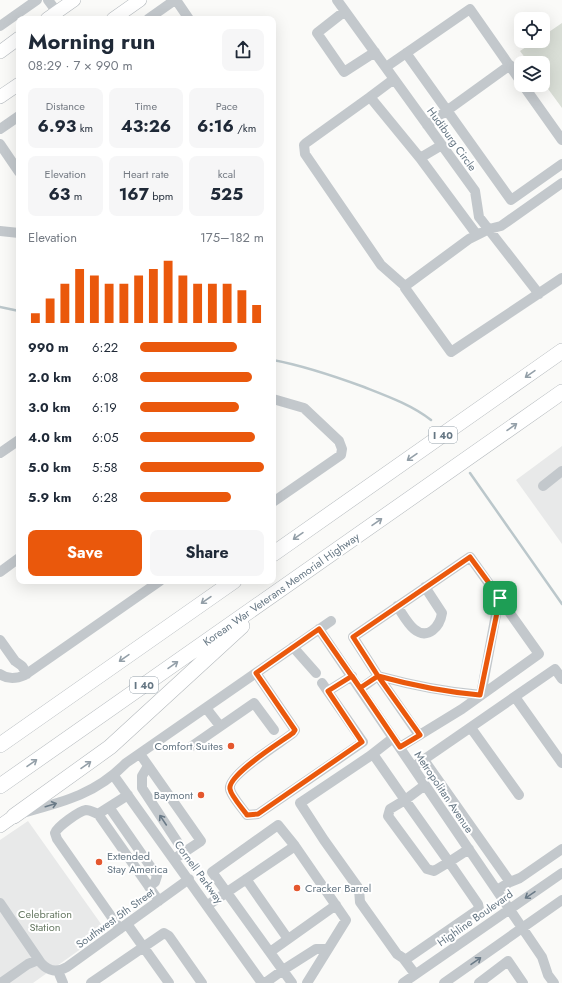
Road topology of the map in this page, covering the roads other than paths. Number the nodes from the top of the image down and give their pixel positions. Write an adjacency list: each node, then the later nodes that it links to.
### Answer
1 (37, 0): 12 (street)
2 (48, 0): 8 (street)
3 (74, 0): 8 (main road)
4 (140, 0): 9 (main road)
5 (175, 0): 10 (street); 11 (street)
6 (337, 0): 7 (street, Hudiburg Circle)
7 (345, 11): 15 (street, Hudiburg Circle); 15 (street)
8 (52, 16)
9 (117, 16)
10 (152, 16)
11 (188, 16)
12 (0, 26)
13 (16, 40): 14 (main road)
14 (1, 48)
15 (374, 52): 18 (street, Hudiburg Circle)
16 (406, 53): 17 (street); 18 (street); 25 (street)
17 (510, 66): 19 (street); 25 (street)
18 (386, 67): 20 (street, Hudiburg Circle)
19 (514, 72)
20 (394, 79): 24 (street); 27 (street, Hudiburg Circle)
21 (16, 86): 23 (main road)
22 (528, 92): 29 (street)
23 (0, 97)
24 (370, 97): 32 (street); 41 (street)
25 (447, 110): 27 (street); 33 (street)
26 (16, 118): 28 (street)
27 (427, 125): 31 (street, Hudiburg Circle)
28 (0, 129)
29 (562, 140)
30 (0, 144): 34 (street)
31 (442, 145): 32 (street); 36 (street, Hudiburg Circle)
32 (420, 158): 39 (street)
33 (562, 164)
34 (16, 168)
35 (562, 183): 36 (street)
36 (489, 230): 39 (street); 42 (street, Hudiburg Circle)
37 (0, 231): 38 (street)
38 (16, 234)
39 (477, 235): 41 (street)
40 (562, 278): 42 (street)
41 (406, 287): 42 (street)
42 (539, 294)
43 (562, 351): 51 (highway, I 40, one-way to 51)
44 (562, 392): 56 (highway, Korean War Veterans Memorial Highway / I 40, one-way to 44)
45 (276, 400): 50 (street)
46 (16, 442): 47 (street)
47 (0, 453)
48 (562, 471): 49 (street)
49 (543, 486)
50 (276, 500)
51 (276, 552)
52 (16, 560): 53 (street)
53 (0, 572)
54 (156, 584): 67 (street)
55 (230, 584): 82 (highway, one-way to 82)
56 (288, 585): 93 (highway, Korean War Veterans Memorial Highway / I 40, one-way to 56); 99 (highway, one-way to 56)
57 (425, 587): 58 (street); 59 (street); 59 (street)
58 (500, 598): 74 (street); 74 (street)
59 (397, 606): 69 (street)
60 (331, 622): 61 (street)
61 (319, 629): 63 (street); 68 (street, Metropolitan Avenue)
62 (0, 640): 67 (street)
63 (293, 648): 64 (street); 65 (street)
64 (256, 673): 73 (street); 76 (street)
65 (316, 673)
66 (0, 674): 67 (street)
67 (27, 674)
68 (352, 676): 72 (street, Metropolitan Avenue); 73 (street)
69 (378, 676): 72 (street); 74 (street); 80 (street)
70 (562, 679): 75 (street)
71 (322, 683): 73 (street)
72 (360, 688): 81 (street, Metropolitan Avenue)
73 (328, 691)
74 (480, 695): 80 (street)
75 (515, 697): 78 (street); 88 (street)
76 (206, 708): 77 (street); 85 (street)
77 (220, 726): 79 (street); 83 (street)
78 (470, 728): 87 (street); 95 (street)
79 (274, 730)
80 (420, 735): 84 (street)
81 (394, 738): 84 (street, Metropolitan Avenue); 86 (street)
82 (0, 745)
83 (192, 746)
84 (400, 747): 90 (street, Metropolitan Avenue)
85 (140, 754): 89 (street); 91 (street)
86 (373, 754): 96 (street); 127 (street)
87 (424, 760): 90 (street); 110 (street)
88 (562, 763)
89 (148, 766): 104 (street, one-way to 89); 104 (street)
90 (413, 767): 92 (street, Metropolitan Avenue)
91 (114, 776): 94 (street, Cornell Parkway); 99 (street, one-way to 91)
92 (425, 785): 96 (street); 102 (street, Metropolitan Avenue)
93 (0, 786)
94 (128, 795): 97 (street); 105 (street, Cornell Parkway)
95 (519, 795)
96 (404, 800): 106 (street); 106 (street)
97 (109, 807): 98 (street); 111 (street)
98 (98, 814): 111 (street); 120 (street)
99 (14, 816): 100 (main road)
100 (0, 826)
101 (295, 846): 109 (street); 113 (street); 118 (street)
102 (469, 849): 106 (street); 112 (street, Metropolitan Avenue)
103 (562, 849): 110 (street)
104 (184, 852): 105 (street)
105 (174, 858): 108 (street, Cornell Parkway)
106 (448, 862): 127 (street)
107 (562, 873): 119 (street, Highline Boulevard, one-way to 119)
108 (189, 879): 115 (street, Southwest 5th Street); 117 (street, Cornell Parkway)
109 (246, 879): 113 (street); 122 (street)
110 (510, 882): 112 (street)
111 (149, 887): 115 (street)
112 (497, 890): 119 (street, Metropolitan Avenue)
113 (227, 892): 117 (street); 125 (street)
114 (562, 900): 121 (street)
115 (158, 902): 120 (street, Southwest 5th Street)
116 (0, 903): 126 (street)
117 (208, 905): 137 (street, Cornell Parkway)
118 (336, 905): 122 (street); 124 (street)
119 (509, 909): 121 (street, Metropolitan Avenue); 130 (street, Highline Boulevard)
120 (124, 927): 123 (street); 128 (street, Southwest 5th Street)
121 (523, 928): 141 (street, one-way to 121); 144 (street, Metropolitan Avenue)
122 (288, 939): 125 (street)
123 (143, 947): 134 (street); 135 (street); 136 (street)
124 (328, 949): 129 (street); 139 (street)
125 (270, 952): 129 (street)
126 (38, 960): 128 (street); 131 (street)
127 (405, 960): 130 (street)
128 (55, 970): 133 (street)
129 (283, 970): 137 (street); 138 (street)
130 (415, 974): 140 (street, Highline Boulevard)
131 (12, 980): 132 (street)
132 (1, 983)
133 (63, 983)
134 (92, 983)
135 (169, 983)
136 (202, 983)
137 (264, 983)
138 (292, 983)
139 (307, 983)
140 (403, 983)
141 (444, 983)
142 (479, 983): 143 (street)
143 (523, 983)
144 (554, 983)

